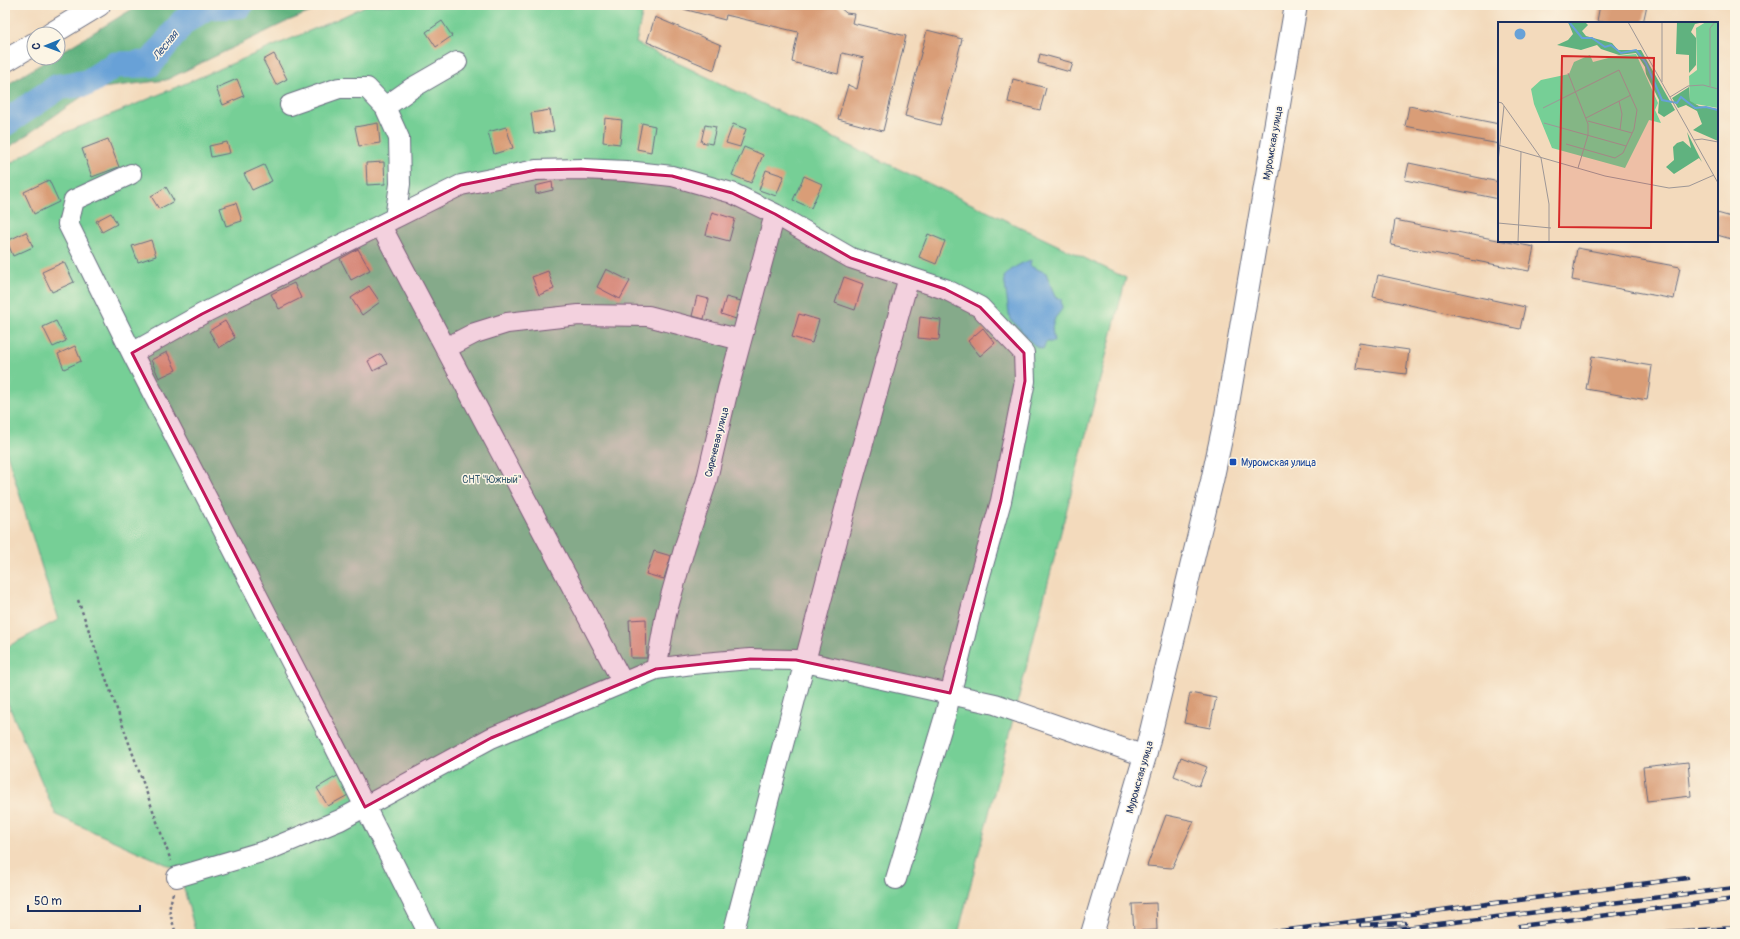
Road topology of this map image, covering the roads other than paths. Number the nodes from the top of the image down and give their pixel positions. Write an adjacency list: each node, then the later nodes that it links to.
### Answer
1 (99, 5): 3 (main road)
2 (1296, 5): 20 (main road, Муромская улица)
3 (64, 26)
4 (26, 49): 5 (main road)
5 (5, 61)
6 (457, 62): 8 (street)
7 (290, 105): 8 (street)
8 (385, 107): 11 (street)
9 (131, 174): 15 (street)
10 (775, 214): 11 (street); 12 (street); 13 (street, Сиреневая улица)
11 (388, 222): 14 (street); 15 (street)
12 (909, 278): 16 (street); 19 (street)
13 (741, 340): 14 (street); 17 (street, Сиреневая улица)
14 (446, 348): 18 (street)
15 (132, 353): 21 (street)
16 (805, 662): 17 (street); 19 (street); 25 (street)
17 (656, 669): 18 (street)
18 (623, 683): 21 (street)
19 (950, 693): 20 (street); 23 (street)
20 (1145, 756): 26 (main road, Муромская улица)
21 (365, 807): 22 (street); 24 (street)
22 (177, 877)
23 (896, 879)
24 (429, 934)
25 (733, 934)
26 (1092, 934)

